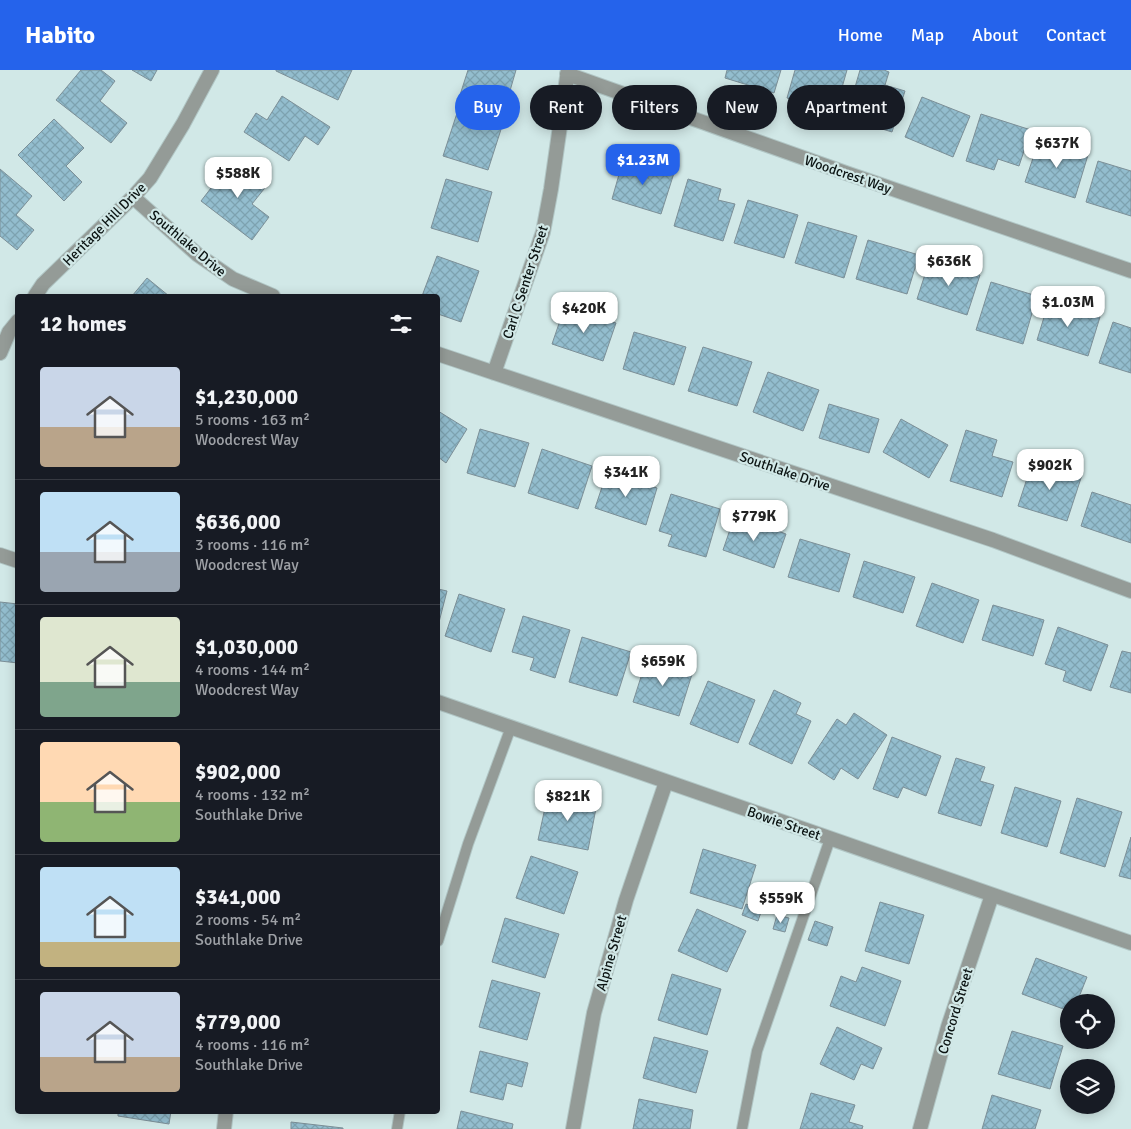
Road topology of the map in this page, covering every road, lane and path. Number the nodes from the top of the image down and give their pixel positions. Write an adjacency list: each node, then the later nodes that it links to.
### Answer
1 (212, 70): 3 (street, Heritage Hill Drive)
2 (567, 72): 4 (street, Woodcrest Way); 10 (street, Carl C Senter Street)
3 (133, 197): 5 (street, Heritage Hill Drive); 6 (street, Southlake Drive)
4 (1131, 271)
5 (36, 294)
6 (268, 294)
7 (15, 325): 8 (street)
8 (0, 353)
9 (440, 355): 10 (street, Southlake Drive)
10 (494, 373): 13 (street, Southlake Drive)
11 (0, 555): 12 (street)
12 (15, 560)
13 (1131, 591)
14 (440, 703): 15 (street, Bowie Street)
15 (511, 727): 16 (street, Bowie Street); 19 (lane)
16 (666, 782): 17 (street, Bowie Street); 25 (street, Alpine Street)
17 (830, 839): 18 (street, Bowie Street); 26 (lane)
18 (992, 895): 20 (street, Bowie Street); 27 (street, Concord Street)
19 (440, 935)
20 (1131, 944)
21 (226, 1114): 23 (street)
22 (400, 1114): 24 (lane)
23 (224, 1129)
24 (397, 1129)
25 (573, 1129)
26 (742, 1129)
27 (920, 1129)

